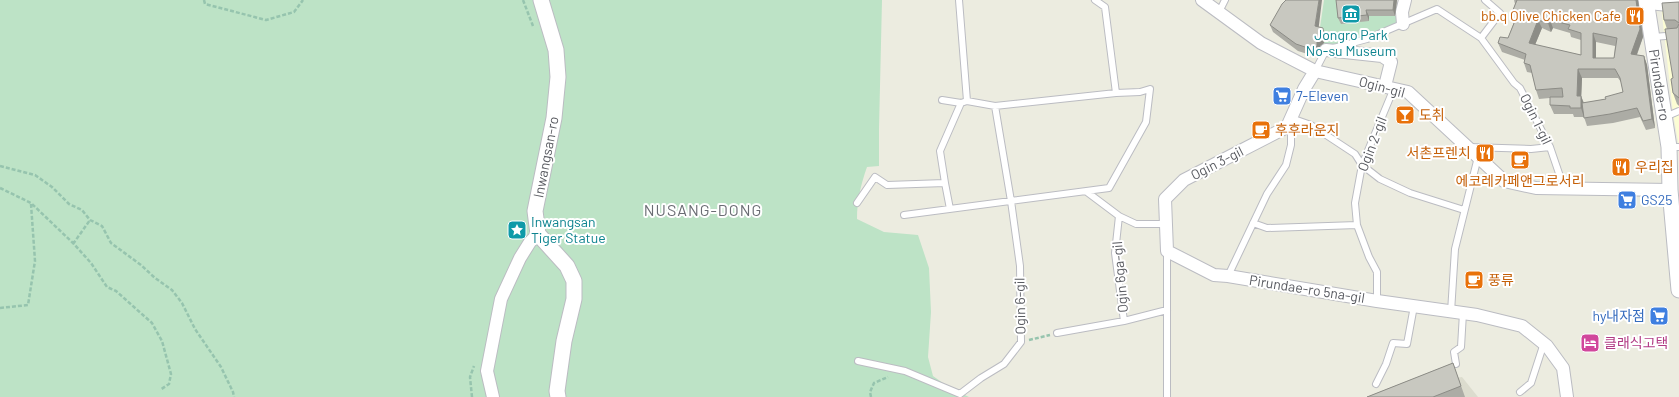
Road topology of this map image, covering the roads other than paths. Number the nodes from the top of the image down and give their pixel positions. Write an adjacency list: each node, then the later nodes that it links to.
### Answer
1 (541, 0): 43 (street, Inwangsan-ro)
2 (959, 0): 20 (lane)
3 (1095, 0): 18 (lane)
4 (1202, 0): 10 (street, Ogin-gil)
5 (1225, 0): 10 (lane)
6 (1405, 0): 11 (street)
7 (1485, 0): 14 (lane)
8 (1645, 2): 9 (street); 13 (street, Pirundae-ro)
9 (1679, 6)
10 (1219, 12): 16 (street, Ogin-gil)
11 (1403, 24): 14 (lane, Ogin 1-gil); 15 (lane, Ogin 1-gil)
12 (1679, 35): 13 (lane)
13 (1653, 37): 24 (street, Pirundae-ro)
14 (1482, 38): 26 (lane, Ogin 1-gil)
15 (1326, 50): 16 (lane); 17 (street)
16 (1315, 71): 17 (street, Ogin-gil); 23 (street, Ogin 3-gil)
17 (1390, 87): 25 (street, Ogin-gil); 29 (lane, Ogin 2-gil)
18 (1116, 93): 21 (lane); 33 (lane)
19 (942, 100): 20 (lane)
20 (964, 102): 21 (lane); 30 (lane)
21 (995, 106): 34 (lane, Ogin 6-gil)
22 (1679, 111): 24 (lane)
23 (1291, 118): 29 (lane); 40 (lane, Ogin 3-gil); 41 (street, Ogin 3-gil)
24 (1665, 118): 27 (street, Pirundae-ro)
25 (1467, 147): 26 (lane); 28 (street, Ogin-gil)
26 (1550, 147): 31 (lane, Ogin 1-gil)
27 (1674, 147): 32 (street, Pirundae-ro)
28 (1478, 157): 31 (street, Ogin-gil); 37 (lane)
29 (1362, 165): 37 (lane); 42 (lane, Ogin 2-gil)
30 (945, 183): 35 (lane); 36 (lane)
31 (1564, 188): 32 (street, Ogin-gil)
32 (1674, 190): 46 (street, Pirundae-ro)
33 (1087, 192): 34 (lane); 39 (lane)
34 (1012, 201): 36 (lane); 54 (lane, Ogin 6-gil)
35 (857, 203)
36 (950, 208): 38 (lane)
37 (1464, 210): 50 (lane)
38 (904, 214)
39 (1119, 216): 41 (lane); 51 (lane, Ogin 6ga-gil)
40 (1254, 223): 42 (lane); 45 (lane, Ogin 3-gil)
41 (1165, 224): 44 (street, Ogin 3-gil)
42 (1356, 225): 47 (lane, Ogin 2-gil)
43 (538, 234): 58 (street); 59 (street)
44 (1167, 251): 45 (street, Pirundae-ro 5na-gil); 49 (lane, Ogin 3-gil)
45 (1228, 276): 47 (street, Pirundae-ro 5na-gil)
46 (1679, 290)
47 (1377, 301): 48 (street, Pirundae-ro 5na-gil)
48 (1414, 306): 50 (street, Pirundae-ro 5na-gil); 56 (lane)
49 (1167, 310): 51 (lane); 60 (lane, Ogin 3-gil)
50 (1457, 312): 53 (street, Pirundae-ro 5na-gil); 55 (lane)
51 (1124, 321): 52 (lane, Ogin 6ga-gil)
52 (1057, 333)
53 (1544, 343): 57 (lane); 61 (street, Pirundae-ro 5na-gil)
54 (858, 361)
55 (1456, 364)
56 (1376, 384)
57 (1520, 392)
58 (494, 397)
59 (558, 397)
60 (1167, 397)
61 (1567, 397)

